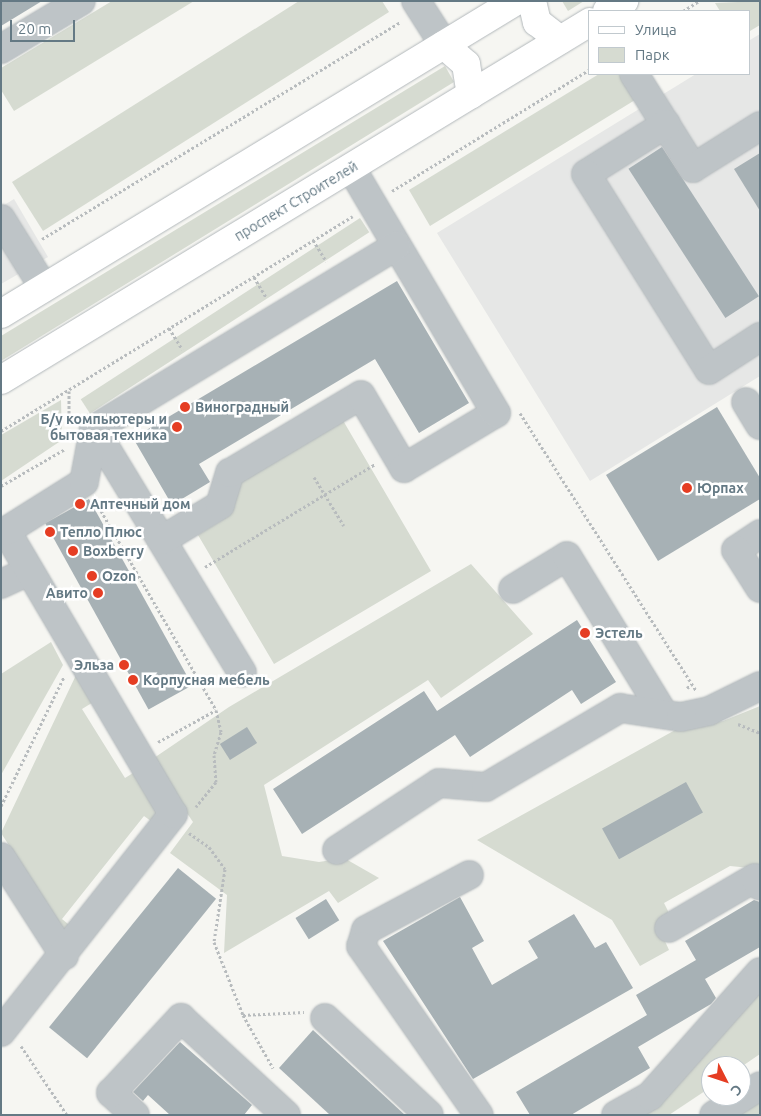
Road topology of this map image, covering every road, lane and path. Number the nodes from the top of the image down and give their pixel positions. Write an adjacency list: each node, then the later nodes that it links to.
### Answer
1 (81, 1): 12 (street)
2 (516, 1): 11 (main road)
3 (532, 1): 10 (main road)
4 (624, 1): 7 (main road)
5 (699, 1): 8 (path)
6 (418, 5): 11 (street); 22 (path)
7 (609, 10)
8 (685, 10)
9 (588, 23): 10 (main road, проспект Строителей)
10 (560, 40): 15 (main road, проспект Строителей)
11 (444, 45): 15 (main road); 23 (main road)
12 (1, 49)
13 (588, 69): 19 (path)
14 (635, 75): 16 (street)
15 (470, 95): 18 (main road, проспект Строителей)
16 (666, 124): 17 (street); 25 (street)
17 (760, 126)
18 (351, 168): 19 (street); 26 (main road, проспект Строителей)
19 (372, 204): 21 (street); 27 (path)
20 (1, 218): 22 (street)
21 (396, 246): 31 (street); 34 (street)
22 (22, 252): 23 (street)
23 (44, 288): 24 (main road)
24 (1, 314)
25 (760, 337)
26 (1, 380)
27 (68, 390): 31 (path); 32 (path)
28 (746, 402): 30 (street)
29 (514, 403): 50 (path)
30 (760, 426)
31 (82, 427): 36 (street); 42 (street)
32 (1, 431)
33 (70, 443): 37 (path)
34 (394, 452): 38 (path); 42 (street)
35 (314, 477): 38 (path)
36 (84, 482): 40 (street); 53 (path)
37 (1, 486)
38 (325, 494): 39 (path); 44 (path)
39 (344, 526)
40 (4, 527): 43 (street)
41 (760, 534): 46 (street)
42 (162, 540): 44 (street)
43 (29, 572): 45 (street); 48 (street)
44 (186, 580): 49 (street)
45 (1, 584)
46 (760, 588)
47 (513, 589): 55 (street)
48 (76, 652): 56 (street); 57 (path)
49 (242, 672)
50 (692, 684): 52 (path); 54 (path)
51 (760, 686): 54 (street)
52 (687, 688)
53 (216, 710): 56 (path); 58 (path)
54 (709, 712): 55 (street)
55 (664, 714): 59 (street)
56 (136, 755): 58 (street)
57 (1, 806)
58 (177, 820): 64 (street); 66 (path)
59 (337, 850)
60 (1, 857): 64 (street)
61 (469, 875): 75 (street)
62 (760, 886): 63 (street)
63 (669, 928)
64 (64, 955): 68 (street)
65 (760, 972): 76 (street)
66 (243, 1015): 67 (path); 69 (path)
67 (325, 1018): 74 (street)
68 (4, 1029): 72 (path)
69 (278, 1075)
70 (760, 1086): 77 (street)
71 (285, 1114): 73 (street)
72 (67, 1115)
73 (135, 1115)
74 (428, 1115)
75 (479, 1115)
76 (616, 1115)
77 (714, 1115)

